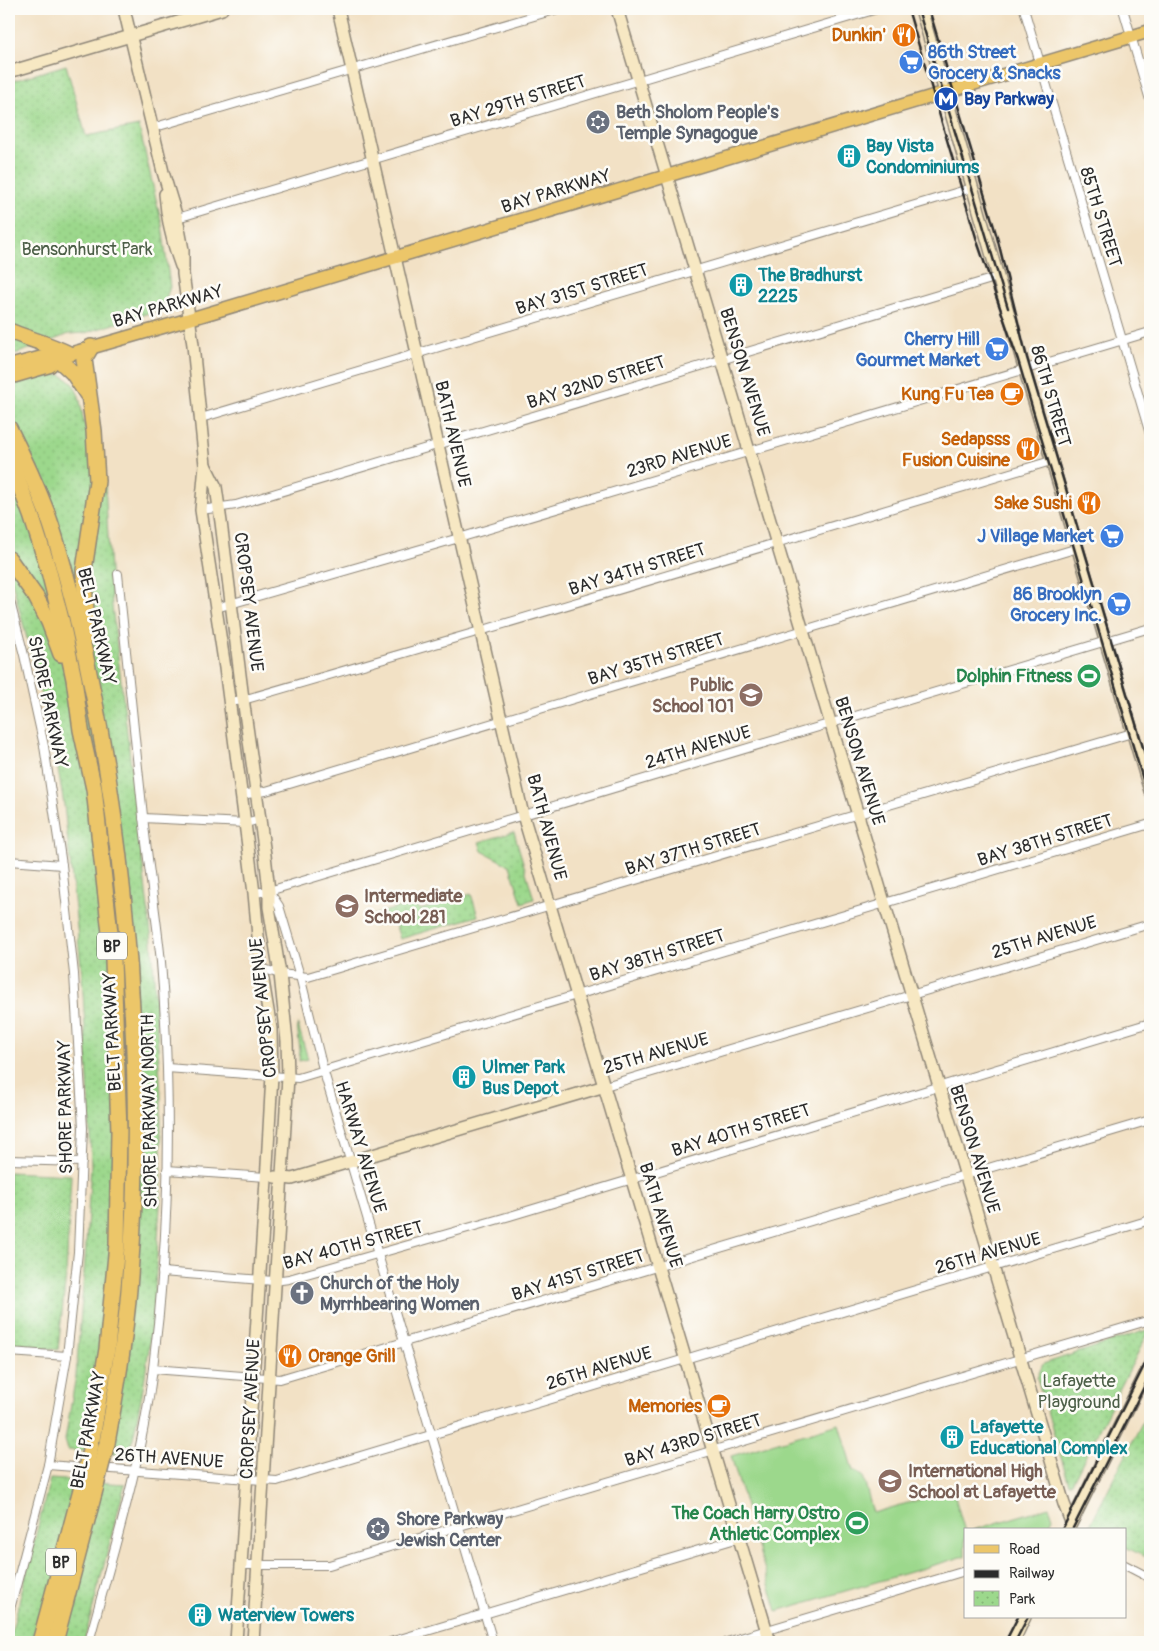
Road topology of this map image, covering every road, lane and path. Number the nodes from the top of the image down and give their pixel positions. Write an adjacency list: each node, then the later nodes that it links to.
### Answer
1 (124, 9): 11 (main road, CROPSEY AVENUE)
2 (222, 9): 11 (main road)
3 (338, 9): 14 (main road, BATH AVENUE)
4 (558, 9): 14 (street)
5 (617, 9): 16 (main road, BENSON AVENUE)
6 (877, 9): 16 (street, BAY 29TH STREET)
7 (921, 9): 17 (main road, 86TH STREET)
8 (1024, 9): 13 (street, 85TH STREET)
9 (1123, 9): 12 (street)
10 (1150, 32): 12 (main road, BAY PARKWAY)
11 (130, 36): 15 (main road); 19 (main road, CROPSEY AVENUE)
12 (1132, 37): 13 (main road, BAY PARKWAY); 18 (street)
13 (1040, 65): 17 (main road, BAY PARKWAY); 30 (street, 85TH STREET)
14 (352, 70): 19 (street); 20 (main road, BATH AVENUE)
15 (9, 72)
16 (639, 81): 20 (street, BAY 29TH STREET); 21 (main road, BENSON AVENUE)
17 (945, 93): 21 (main road, BAY PARKWAY); 22 (main road, 86TH STREET)
18 (1150, 100)
19 (152, 128): 23 (main road, CROPSEY AVENUE)
20 (373, 160): 23 (street, BAY 29TH STREET); 24 (main road, BATH AVENUE)
21 (667, 176): 24 (main road, BAY PARKWAY); 25 (main road, BENSON AVENUE)
22 (972, 188): 25 (street, BAY 31ST STREET); 26 (main road, 86TH STREET)
23 (172, 219): 27 (main road, CROPSEY AVENUE)
24 (395, 257): 27 (main road, BAY PARKWAY); 32 (main road, BATH AVENUE)
25 (696, 271): 32 (street, BAY 31ST STREET); 34 (main road, BENSON AVENUE)
26 (998, 277): 34 (street, BAY 32ND STREET); 36 (main road, 86TH STREET)
27 (190, 319): 31 (main road, BAY PARKWAY); 39 (main road, CROPSEY AVENUE)
28 (9, 331): 33 (highway)
29 (1150, 332): 30 (street, 23RD AVENUE)
30 (1122, 340): 36 (street, 23RD AVENUE); 41 (street, 85TH STREET)
31 (91, 347): 33 (main road, BAY PARKWAY); 38 (highway)
32 (417, 354): 39 (street, BAY 31ST STREET); 42 (main road, BATH AVENUE)
33 (63, 356): 35 (main road, BAY PARKWAY); 37 (main road, BAY PARKWAY); 38 (highway)
34 (722, 360): 42 (street, BAY 32ND STREET); 43 (main road, BENSON AVENUE)
35 (9, 366)
36 (1024, 369): 43 (street, 23RD AVENUE); 45 (main road, 86TH STREET)
37 (9, 378)
38 (90, 400): 67 (highway)
39 (200, 418): 46 (main road, CROPSEY AVENUE)
40 (9, 428): 67 (highway, BELT PARKWAY / BP)
41 (1150, 434)
42 (438, 444): 47 (street, BAY 32ND STREET); 49 (main road, BATH AVENUE)
43 (750, 451): 49 (street, 23RD AVENUE); 50 (main road, BENSON AVENUE)
44 (9, 457): 65 (highway, BELT PARKWAY / BP)
45 (1051, 460): 50 (street, BAY 34TH STREET); 51 (main road, 86TH STREET)
46 (205, 465): 47 (main road, CROPSEY AVENUE); 48 (main road, CROPSEY AVENUE)
47 (219, 508): 48 (street, BAY 32ND STREET); 55 (main road, CROPSEY AVENUE)
48 (201, 510): 56 (main road, CROPSEY AVENUE)
49 (459, 538): 55 (street, 23RD AVENUE); 58 (main road, BATH AVENUE)
50 (777, 543): 58 (street, BAY 34TH STREET); 59 (main road, BENSON AVENUE)
51 (1078, 548): 59 (street, BAY 35TH STREET); 60 (main road, 86TH STREET)
52 (9, 559): 65 (highway)
53 (118, 574): 73 (street, SHORE PARKWAY NORTH)
54 (9, 598): 78 (street, SHORE PARKWAY)
55 (232, 604): 56 (street, 23RD AVENUE); 61 (main road, CROPSEY AVENUE)
56 (216, 608): 62 (main road, CROPSEY AVENUE)
57 (1150, 628): 60 (street, 24TH AVENUE)
58 (480, 631): 61 (street, BAY 34TH STREET); 63 (main road, BATH AVENUE)
59 (803, 631): 63 (street, BAY 35TH STREET); 64 (main road, BENSON AVENUE)
60 (1106, 641): 64 (street, 24TH AVENUE); 66 (main road, 86TH STREET)
61 (243, 700): 62 (street, BAY 34TH STREET); 68 (main road, CROPSEY AVENUE)
62 (229, 702): 70 (main road, CROPSEY AVENUE)
63 (501, 721): 68 (street, BAY 35TH STREET); 71 (main road, BATH AVENUE)
64 (830, 723): 71 (street, 24TH AVENUE); 72 (main road, BENSON AVENUE)
65 (81, 730): 128 (highway, BELT PARKWAY / BP, bridge)
66 (1132, 733): 69 (main road, 86TH STREET); 72 (street, BAY 37TH STREET)
67 (102, 734): 128 (highway, BELT PARKWAY / BP, bridge)
68 (257, 792): 70 (street, BAY 35TH STREET); 74 (main road, CROPSEY AVENUE)
69 (1150, 792)
70 (241, 795): 75 (main road, CROPSEY AVENUE)
71 (524, 815): 79 (street, 24TH AVENUE); 82 (main road, BATH AVENUE)
72 (858, 815): 81 (main road, BENSON AVENUE); 82 (street, BAY 37TH STREET)
73 (143, 818): 75 (street); 90 (street, SHORE PARKWAY NORTH)
74 (260, 819): 75 (street); 79 (main road, CROPSEY AVENUE)
75 (244, 823): 80 (main road, CROPSEY AVENUE)
76 (1150, 824): 81 (street, BAY 38TH STREET)
77 (9, 861): 78 (street)
78 (62, 865): 98 (street, SHORE PARKWAY)
79 (269, 891): 80 (street, 24TH AVENUE); 85 (main road, CROPSEY AVENUE); 86 (street, HARWAY AVENUE)
80 (254, 893): 84 (main road, CROPSEY AVENUE)
81 (884, 904): 87 (street, BAY 38TH STREET); 88 (main road, BENSON AVENUE)
82 (551, 907): 86 (street, BAY 37TH STREET); 87 (main road, BATH AVENUE)
83 (1150, 924): 88 (street, 25TH AVENUE)
84 (261, 968): 85 (street, BAY 37TH STREET); 92 (main road, CROPSEY AVENUE)
85 (280, 974): 86 (street, BAY 37TH STREET); 93 (main road, CROPSEY AVENUE)
86 (300, 976): 91 (street, HARWAY AVENUE)
87 (577, 995): 91 (street, BAY 38TH STREET); 94 (main road, BATH AVENUE)
88 (911, 995): 94 (street, 25TH AVENUE); 95 (main road, BENSON AVENUE)
89 (1150, 1023): 95 (street, BAY 40TH STREET)
90 (166, 1068): 92 (street, BAY 38TH STREET); 100 (street, SHORE PARKWAY NORTH)
91 (322, 1069): 93 (street, BAY 38TH STREET); 99 (street, HARWAY AVENUE)
92 (272, 1075): 93 (street, BAY 38TH STREET); 102 (main road, CROPSEY AVENUE)
93 (288, 1077): 103 (main road, CROPSEY AVENUE)
94 (605, 1086): 99 (main road, 25TH AVENUE); 104 (main road, BATH AVENUE)
95 (939, 1087): 101 (main road, BENSON AVENUE); 104 (street, BAY 40TH STREET)
96 (1150, 1120): 101 (street, BAY 41ST STREET)
97 (9, 1160): 98 (street)
98 (82, 1162): 115 (street, SHORE PARKWAY)
99 (350, 1162): 103 (main road, 25TH AVENUE); 106 (street, HARWAY AVENUE)
100 (167, 1170): 102 (street, 25TH AVENUE); 109 (street, SHORE PARKWAY NORTH)
101 (965, 1175): 107 (street, BAY 41ST STREET); 108 (main road, BENSON AVENUE)
102 (266, 1176): 103 (main road, 25TH AVENUE); 110 (main road, CROPSEY AVENUE)
103 (282, 1178): 111 (main road, CROPSEY AVENUE)
104 (632, 1178): 106 (street, BAY 40TH STREET); 107 (main road, BATH AVENUE)
105 (1150, 1220): 108 (street, 26TH AVENUE)
106 (378, 1254): 111 (street, BAY 40TH STREET); 113 (street, HARWAY AVENUE)
107 (658, 1266): 113 (street, BAY 41ST STREET); 116 (main road, BATH AVENUE)
108 (992, 1267): 116 (street, 26TH AVENUE); 117 (main road, BENSON AVENUE)
109 (162, 1272): 110 (street, BAY 40TH STREET); 119 (street, SHORE PARKWAY NORTH)
110 (259, 1279): 111 (street, BAY 40TH STREET); 120 (main road, CROPSEY AVENUE)
111 (274, 1281): 121 (main road, CROPSEY AVENUE)
112 (1150, 1320): 117 (street, BAY 43RD STREET)
113 (404, 1342): 121 (street, BAY 41ST STREET); 122 (street, HARWAY AVENUE)
114 (9, 1352): 115 (street)
115 (67, 1356): 124 (street, SHORE PARKWAY)
116 (686, 1358): 122 (street, 26TH AVENUE); 123 (main road, BATH AVENUE)
117 (1020, 1359): 123 (street, BAY 43RD STREET); 130 (main road, BENSON AVENUE)
118 (1150, 1364): 130 (main road)
119 (153, 1369): 120 (street, BAY 41ST STREET); 125 (street, SHORE PARKWAY NORTH)
120 (254, 1376): 121 (street, BAY 41ST STREET); 126 (main road, CROPSEY AVENUE)
121 (270, 1378): 127 (main road, CROPSEY AVENUE)
122 (431, 1434): 127 (street, 26TH AVENUE); 129 (street, HARWAY AVENUE)
123 (713, 1450): 129 (street, BAY 43RD STREET); 131 (main road, BATH AVENUE)
124 (48, 1465): 125 (street, 26TH AVENUE); 137 (street, SHORE PARKWAY)
125 (135, 1471): 126 (street, 26TH AVENUE); 143 (street, SHORE PARKWAY NORTH)
126 (247, 1479): 127 (street, 26TH AVENUE); 132 (main road, CROPSEY AVENUE)
127 (263, 1480): 133 (main road, CROPSEY AVENUE)
128 (90, 1482): 141 (highway, BELT PARKWAY / BP); 142 (highway, BELT PARKWAY / BP)
129 (459, 1526): 133 (street, BAY 43RD STREET); 138 (street, HARWAY AVENUE)
130 (1070, 1526)
131 (739, 1538): 138 (street); 140 (main road, BATH AVENUE)
132 (241, 1565): 133 (street, BAY 43RD STREET); 144 (main road, CROPSEY AVENUE)
133 (257, 1565): 145 (main road, CROPSEY AVENUE)
134 (1126, 1566): 136 (street)
135 (964, 1571): 140 (street)
136 (1150, 1578)
137 (9, 1613)
138 (485, 1614): 146 (street); 147 (street, HARWAY AVENUE)
139 (1025, 1618): 150 (main road)
140 (766, 1630): 148 (street); 149 (main road, BATH AVENUE)
141 (40, 1642)
142 (55, 1642)
143 (89, 1642)
144 (236, 1642)
145 (253, 1642)
146 (390, 1642)
147 (493, 1642)
148 (727, 1642)
149 (770, 1642)
150 (1013, 1642)

